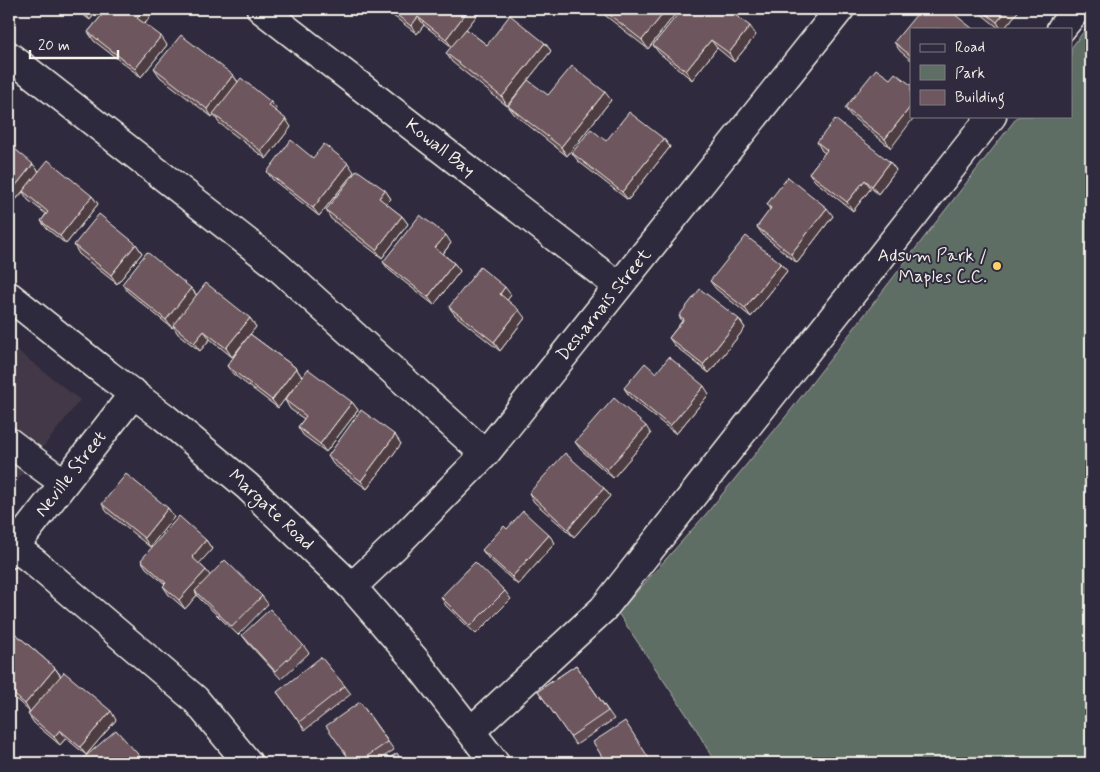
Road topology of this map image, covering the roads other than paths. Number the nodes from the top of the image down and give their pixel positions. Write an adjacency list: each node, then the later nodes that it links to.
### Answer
1 (261, 9): 7 (street, Kowall Bay)
2 (1077, 9): 4 (street)
3 (835, 11): 7 (street, Desharnais Street)
4 (1062, 28)
5 (9, 56): 11 (street)
6 (990, 118): 15 (street)
7 (618, 286): 11 (street, Desharnais Street)
8 (9, 296): 9 (street, Margate Road)
9 (134, 393): 12 (street, Neville Street); 14 (street, Margate Road)
10 (9, 442): 12 (street)
11 (485, 454): 14 (street, Desharnais Street)
12 (64, 483): 13 (street, Neville Street)
13 (12, 550): 16 (street)
14 (352, 587): 15 (street, Margate Road)
15 (471, 731): 17 (street, Margate Road)
16 (248, 763)
17 (495, 763)

